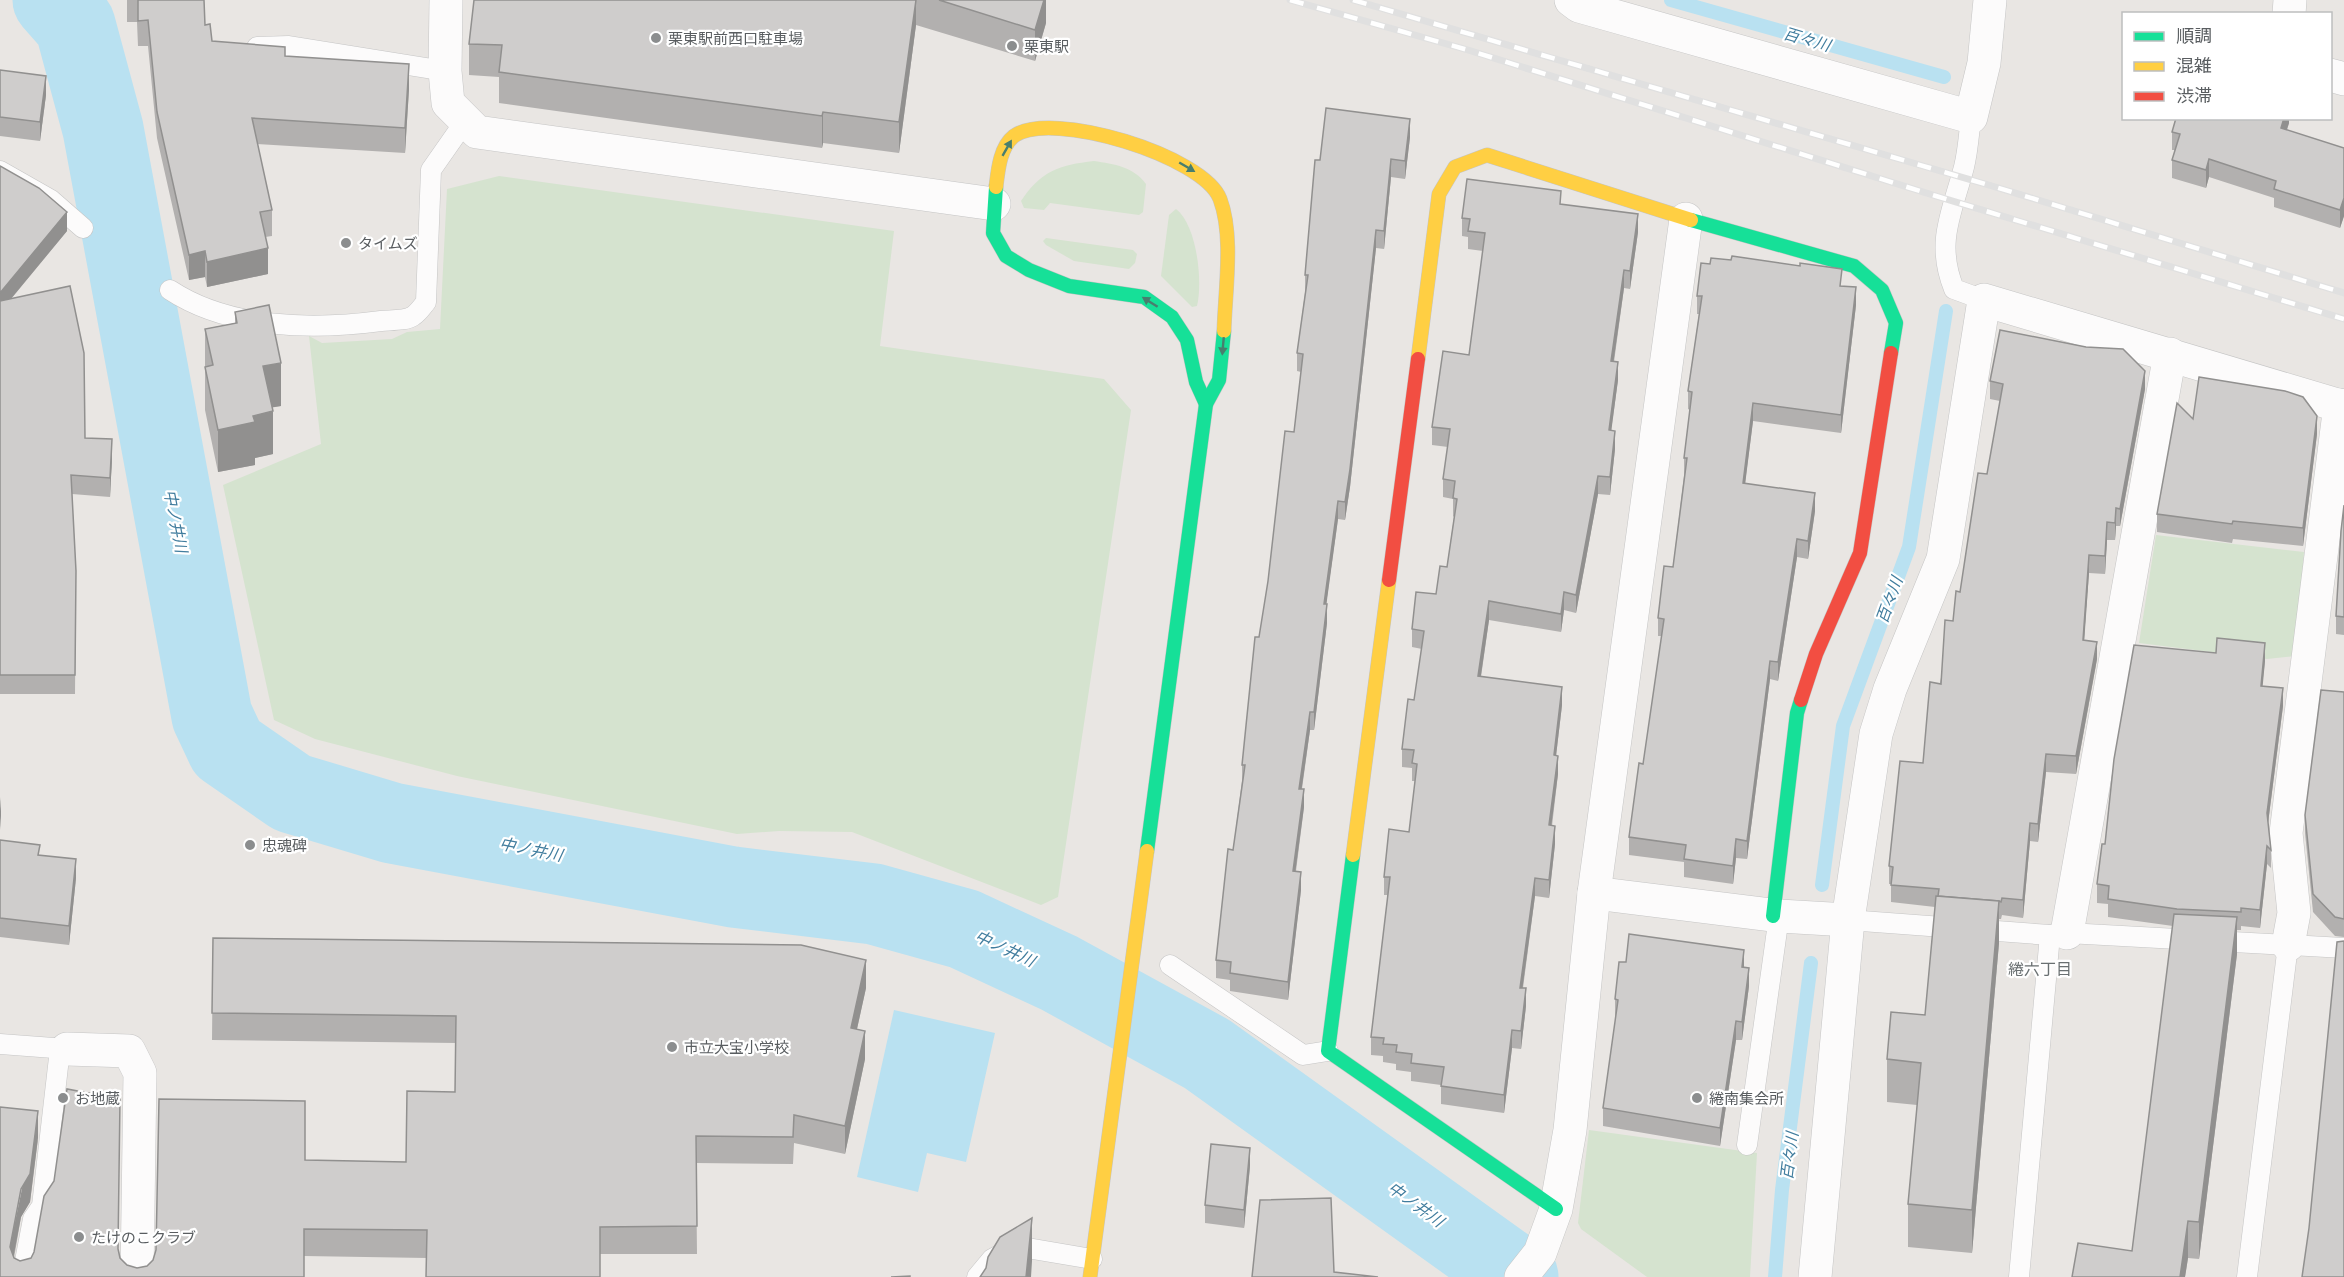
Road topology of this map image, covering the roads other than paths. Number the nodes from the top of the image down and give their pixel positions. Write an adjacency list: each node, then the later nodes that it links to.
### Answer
1 (446, 0): 5 (street)
2 (1571, 0): 6 (street)
3 (1990, 0): 6 (street)
4 (234, 47): 5 (lane)
5 (445, 71): 7 (street)
6 (1971, 117): 13 (lane)
7 (466, 120): 9 (street); 12 (lane)
8 (0, 171): 11 (lane)
9 (994, 204): 15 (street, one-way to 9); 15 (street, one-way to 15)
10 (1686, 219): 17 (street); 18 (street); 26 (street)
11 (83, 228)
12 (170, 290)
13 (1984, 300): 14 (street); 19 (street)
14 (2170, 354): 16 (street); 20 (street)
15 (1206, 404): 30 (street)
16 (2342, 406): 21 (street)
17 (1594, 893): 18 (street); 28 (street)
18 (1776, 916): 19 (street); 27 (lane)
19 (1848, 920): 20 (lane); 34 (street)
20 (2059, 934): 21 (lane); 35 (lane)
21 (2288, 945): 22 (lane); 36 (lane)
22 (2344, 948)
23 (1170, 965): 26 (lane)
24 (0, 1044): 25 (lane)
25 (64, 1049): 31 (lane); 32 (street)
26 (1328, 1051): 28 (street)
27 (1748, 1145)
28 (1556, 1209): 29 (street)
29 (1531, 1265)
30 (1091, 1268): 33 (lane)
31 (22, 1277)
32 (137, 1277)
33 (977, 1277)
34 (1815, 1277)
35 (2019, 1277)
36 (2247, 1277)

